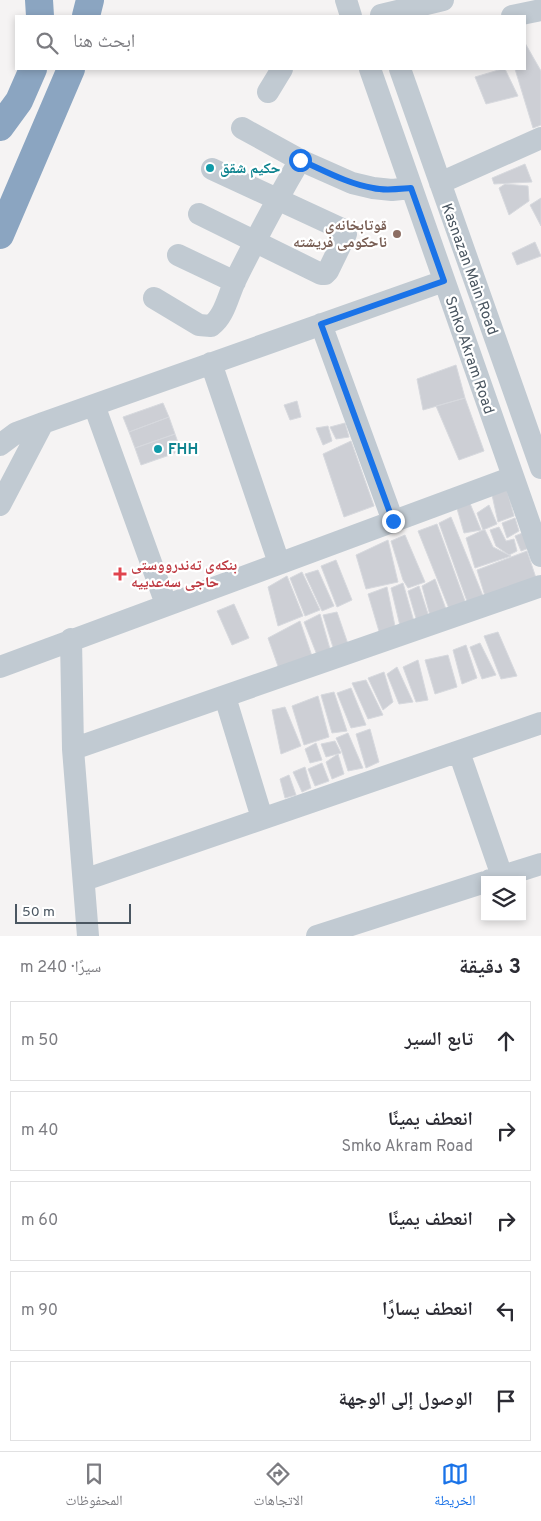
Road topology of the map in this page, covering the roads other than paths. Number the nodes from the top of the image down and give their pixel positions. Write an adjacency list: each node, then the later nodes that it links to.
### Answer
1 (39, 0): 7 (highway)
2 (90, 0): 8 (highway)
3 (346, 0): 9 (street)
4 (443, 0): 5 (street)
5 (379, 10)
6 (541, 10): 10 (street)
7 (40, 15)
8 (86, 15)
9 (352, 15)
10 (517, 15)
11 (33, 70): 17 (highway)
12 (71, 70): 26 (highway)
13 (281, 70): 16 (street)
14 (370, 70): 23 (street, Smko Akram Road)
15 (400, 70): 22 (street, Kasnazan Main Road)
16 (268, 92)
17 (0, 126)
18 (242, 128): 20 (street)
19 (541, 138): 22 (street)
20 (300, 160): 23 (street); 24 (street)
21 (212, 169): 24 (street)
22 (440, 183): 37 (street, Kasnazan Main Road)
23 (411, 188): 29 (street, Smko Akram Road)
24 (277, 199): 27 (street); 27 (street)
25 (199, 214): 27 (street)
26 (0, 235)
27 (255, 241): 30 (street)
28 (178, 255): 30 (street)
29 (444, 281): 32 (street); 38 (street, Smko Akram Road)
30 (235, 282): 31 (street)
31 (154, 298)
32 (321, 324): 33 (street); 40 (street)
33 (211, 363): 34 (street); 42 (street)
34 (94, 405): 35 (street); 44 (street)
35 (43, 423): 36 (street); 39 (street)
36 (0, 446)
37 (541, 468)
38 (513, 477): 40 (street); 41 (street, Smko Akram Road)
39 (0, 505)
40 (393, 521): 42 (street)
41 (541, 556)
42 (278, 563): 44 (street)
43 (541, 586): 47 (street)
44 (166, 604): 45 (street)
45 (71, 640): 46 (street); 49 (street)
46 (0, 667)
47 (226, 697): 49 (street); 51 (street)
48 (541, 723): 50 (street)
49 (73, 749): 55 (street)
50 (459, 752): 51 (street); 53 (street)
51 (262, 818): 55 (street)
52 (541, 864): 54 (street)
53 (491, 876)
54 (502, 876)
55 (84, 880): 57 (street)
56 (481, 883): 58 (street)
57 (88, 936)
58 (317, 936)

